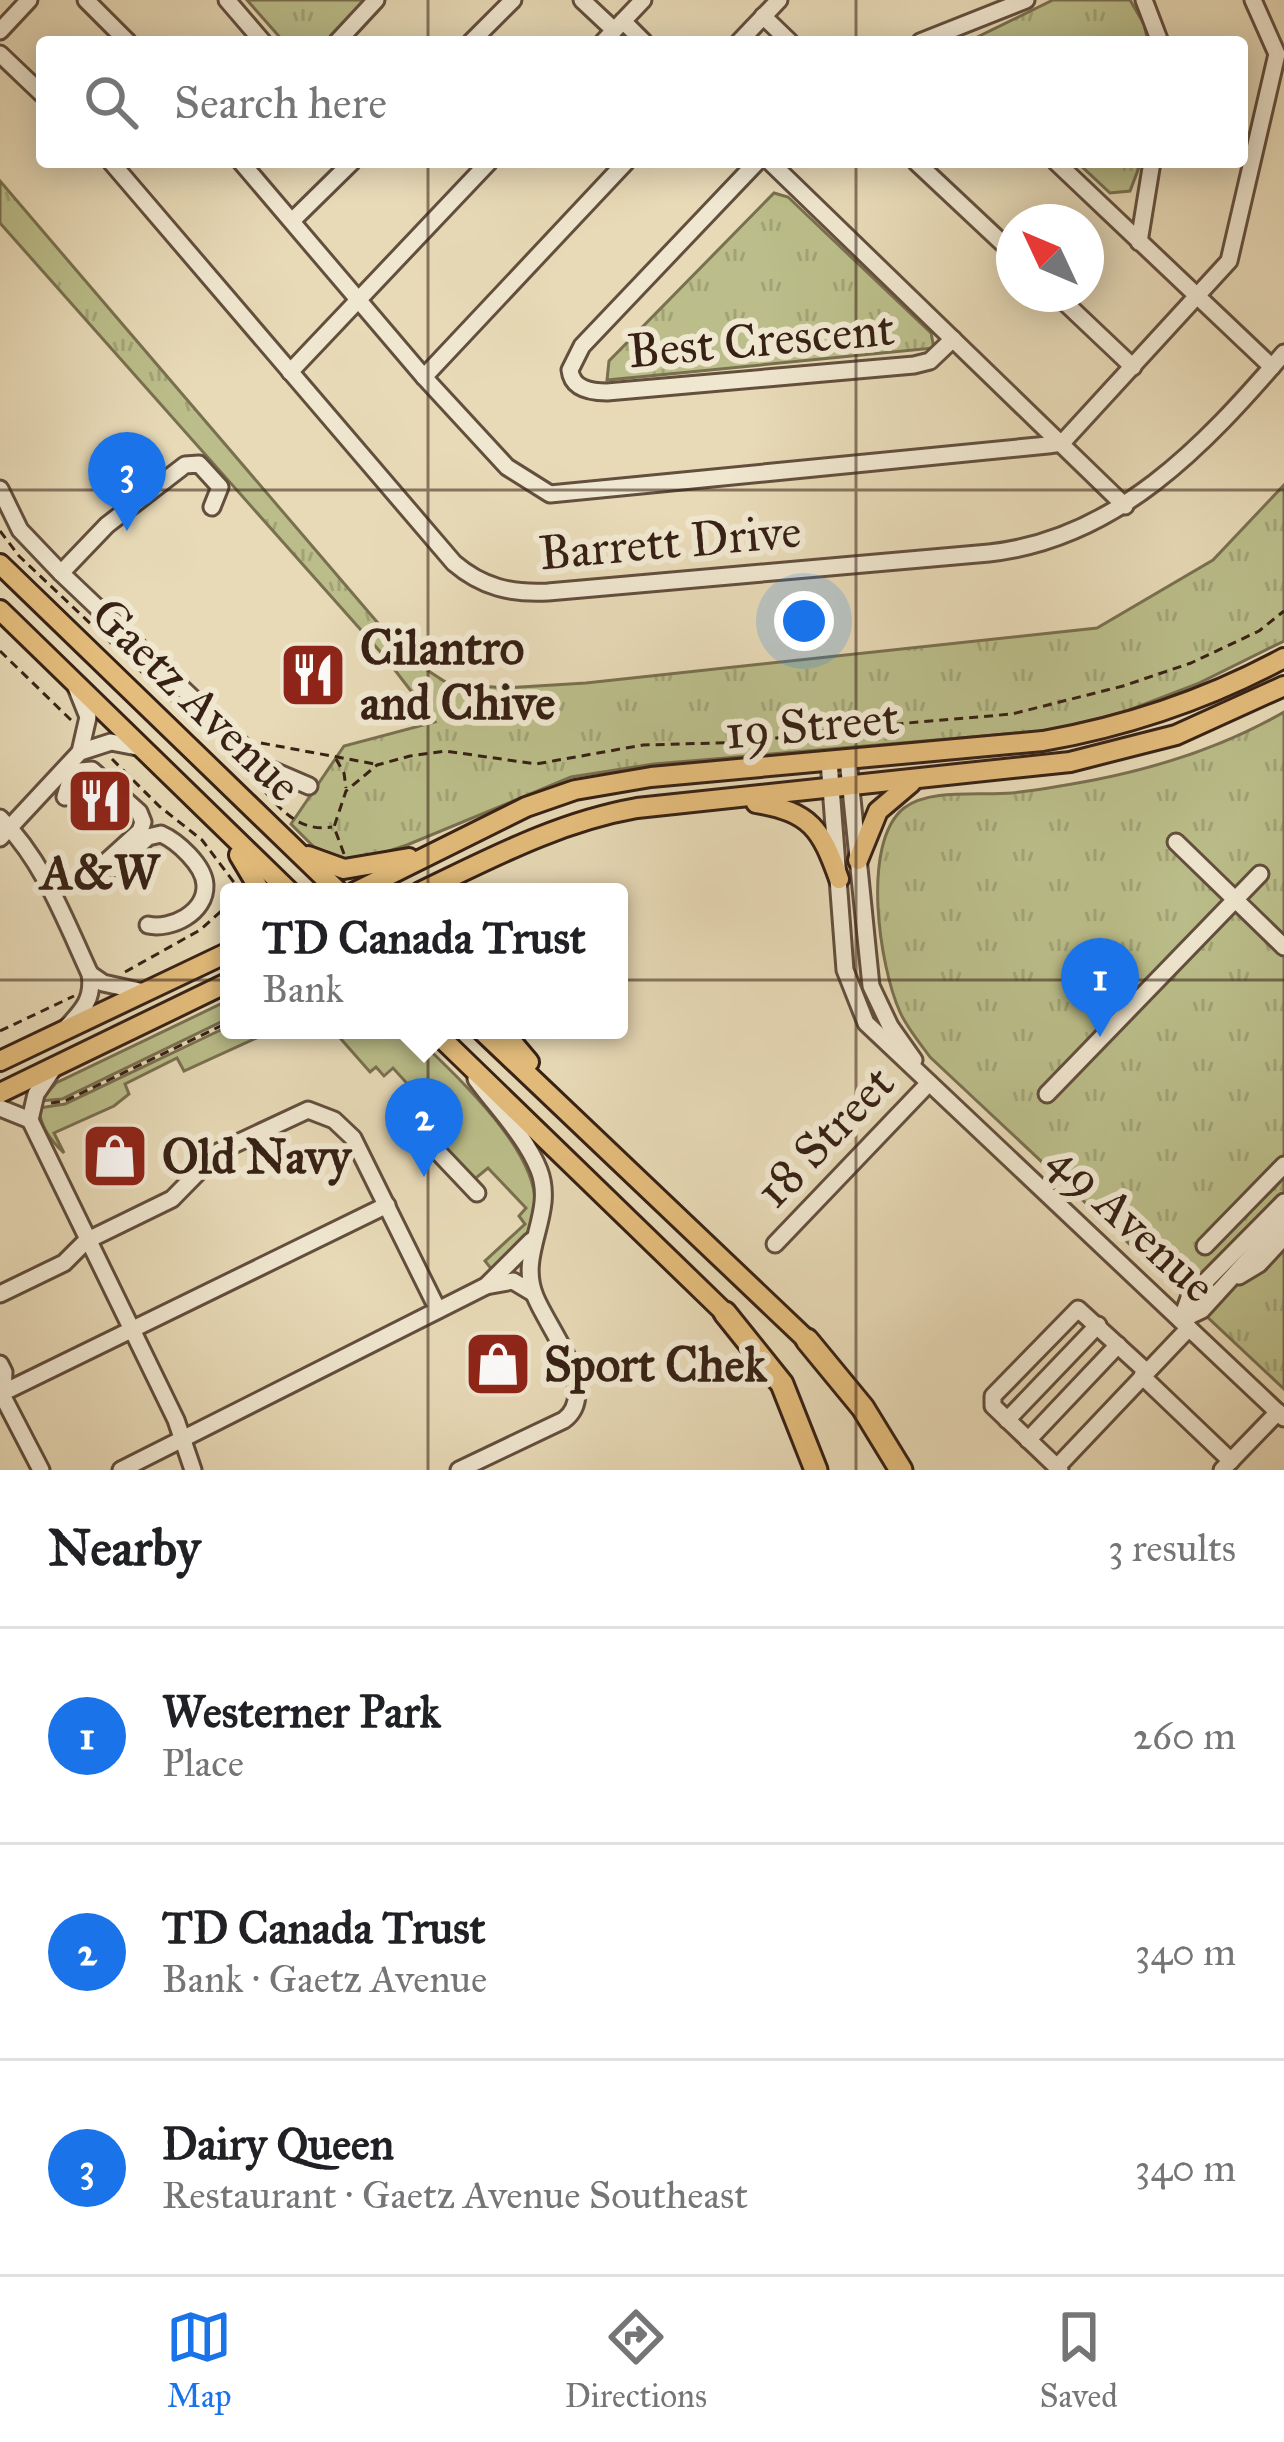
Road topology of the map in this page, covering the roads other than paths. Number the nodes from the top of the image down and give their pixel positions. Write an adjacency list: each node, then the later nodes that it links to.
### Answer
1 (29, 0): 13 (street)
2 (86, 0): 15 (street)
3 (227, 0): 16 (street)
4 (376, 0): 17 (street)
5 (513, 0): 18 (street)
6 (582, 0): 14 (street)
7 (643, 0): 14 (street)
8 (778, 0): 12 (street)
9 (1026, 0): 21 (street)
10 (1144, 0): 22 (street)
11 (1253, 0): 38 (street)
12 (763, 16): 19 (street); 20 (street)
13 (0, 31)
14 (613, 31)
15 (122, 36)
16 (258, 36)
17 (343, 36)
18 (477, 36)
19 (745, 36)
20 (784, 36)
21 (938, 36)
22 (1158, 36)
23 (0, 54): 24 (street)
24 (36, 88)
25 (116, 168): 45 (street, Barrett Drive)
26 (246, 168): 35 (street)
27 (346, 168): 35 (street)
28 (483, 168): 39 (street)
29 (620, 168): 46 (street)
30 (751, 168): 41 (street, Best Crescent)
31 (776, 168): 41 (street)
32 (922, 168): 36 (street)
33 (1061, 168): 37 (street)
34 (1151, 168): 37 (street)
35 (293, 220): 39 (street)
36 (996, 237)
37 (1139, 242): 38 (street)
38 (1198, 298): 43 (street); 44 (street)
39 (357, 301): 45 (street); 46 (street)
40 (1075, 312): 43 (street)
41 (953, 338): 47 (street)
42 (1284, 353): 44 (street, Barrett Drive)
43 (1133, 367): 47 (street)
44 (1272, 368): 49 (street, Barrett Drive)
45 (290, 372): 49 (street, Barrett Drive)
46 (424, 377): 47 (street)
47 (1062, 442): 49 (street)
48 (0, 489): 52 (street)
49 (1125, 506)
50 (212, 507): 52 (street)
51 (0, 564): 68 (main road, Gaetz Avenue)
52 (61, 573): 61 (street)
53 (0, 610): 55 (main road, Gaetz Avenue)
54 (1284, 658): 59 (main road, 19 Street)
55 (73, 680): 57 (main road, Gaetz Avenue); 58 (street)
56 (1284, 686): 60 (main road, 19 Street)
57 (142, 748): 58 (street); 65 (main road, Gaetz Avenue)
58 (80, 752): 66 (street)
59 (846, 755): 62 (street, 49 Avenue); 69 (main road, 19 Street)
60 (915, 781): 62 (main road, 19 Street); 71 (main road)
61 (309, 786)
62 (841, 788): 64 (main road, 19 Street); 71 (street, 49 Avenue); 73 (street, 49 Avenue)
63 (65, 796): 81 (street)
64 (728, 799): 70 (main road, 19 Street); 73 (main road)
65 (217, 821): 74 (main road); 75 (main road, Gaetz Avenue)
66 (3, 828): 84 (street)
67 (1176, 842): 80 (street)
68 (299, 852): 69 (main road); 76 (main road, Gaetz Avenue)
69 (431, 853): 77 (main road, 19 Street)
70 (490, 858): 78 (main road, 19 Street); 79 (main road)
71 (858, 860): 94 (street, 49 Avenue)
72 (1259, 874): 80 (street)
73 (839, 879): 94 (street, 49 Avenue)
74 (258, 883)
75 (281, 883)
76 (330, 883)
77 (373, 883)
78 (439, 883)
79 (461, 883)
80 (1234, 900): 82 (street); 96 (street)
81 (148, 925)
82 (1284, 947)
83 (220, 954): 86 (main road)
84 (90, 974): 86 (street); 87 (street)
85 (220, 987): 93 (main road)
86 (144, 992): 87 (main road)
87 (66, 1028): 92 (main road)
88 (442, 1039): 106 (street)
89 (443, 1039): 117 (main road)
90 (490, 1039): 100 (main road)
91 (510, 1039): 100 (main road)
92 (0, 1061)
93 (56, 1066): 95 (main road); 98 (street)
94 (929, 1083): 110 (street, 18 Street); 118 (street, 49 Avenue)
95 (0, 1094)
96 (1047, 1094)
97 (0, 1108): 98 (street)
98 (34, 1112): 109 (street)
99 (404, 1115): 102 (street)
100 (594, 1139): 121 (main road)
101 (1284, 1165): 105 (street)
102 (477, 1192)
103 (387, 1205): 109 (street); 116 (street); 120 (street)
104 (1282, 1215): 107 (street); 112 (street)
105 (1232, 1218): 107 (street); 111 (street)
106 (536, 1234): 113 (street); 114 (street)
107 (1249, 1234): 118 (street)
108 (1284, 1237): 112 (street)
109 (86, 1241): 115 (street); 120 (street)
110 (776, 1244)
111 (1204, 1246)
112 (1227, 1285): 118 (street)
113 (486, 1286): 114 (street); 116 (street)
114 (533, 1293): 131 (street)
115 (0, 1294)
116 (438, 1310): 129 (street)
117 (725, 1313): 136 (highway)
118 (1185, 1324): 124 (street); 126 (street, 49 Avenue)
119 (1098, 1325): 122 (street); 127 (street); 127 (street)
120 (130, 1330): 125 (street); 129 (street)
121 (807, 1340): 137 (highway)
122 (1118, 1345): 124 (street); 128 (street)
123 (0, 1364): 125 (street)
124 (1144, 1374): 130 (street); 132 (street)
125 (1, 1392): 133 (street)
126 (1281, 1415): 130 (street)
127 (1007, 1420): 128 (street)
128 (1028, 1439): 132 (street)
129 (181, 1440): 134 (street); 135 (street)
130 (1226, 1466)
131 (464, 1467)
132 (1058, 1468)
133 (41, 1470)
134 (121, 1470)
135 (193, 1470)
136 (815, 1470)
137 (901, 1470)

